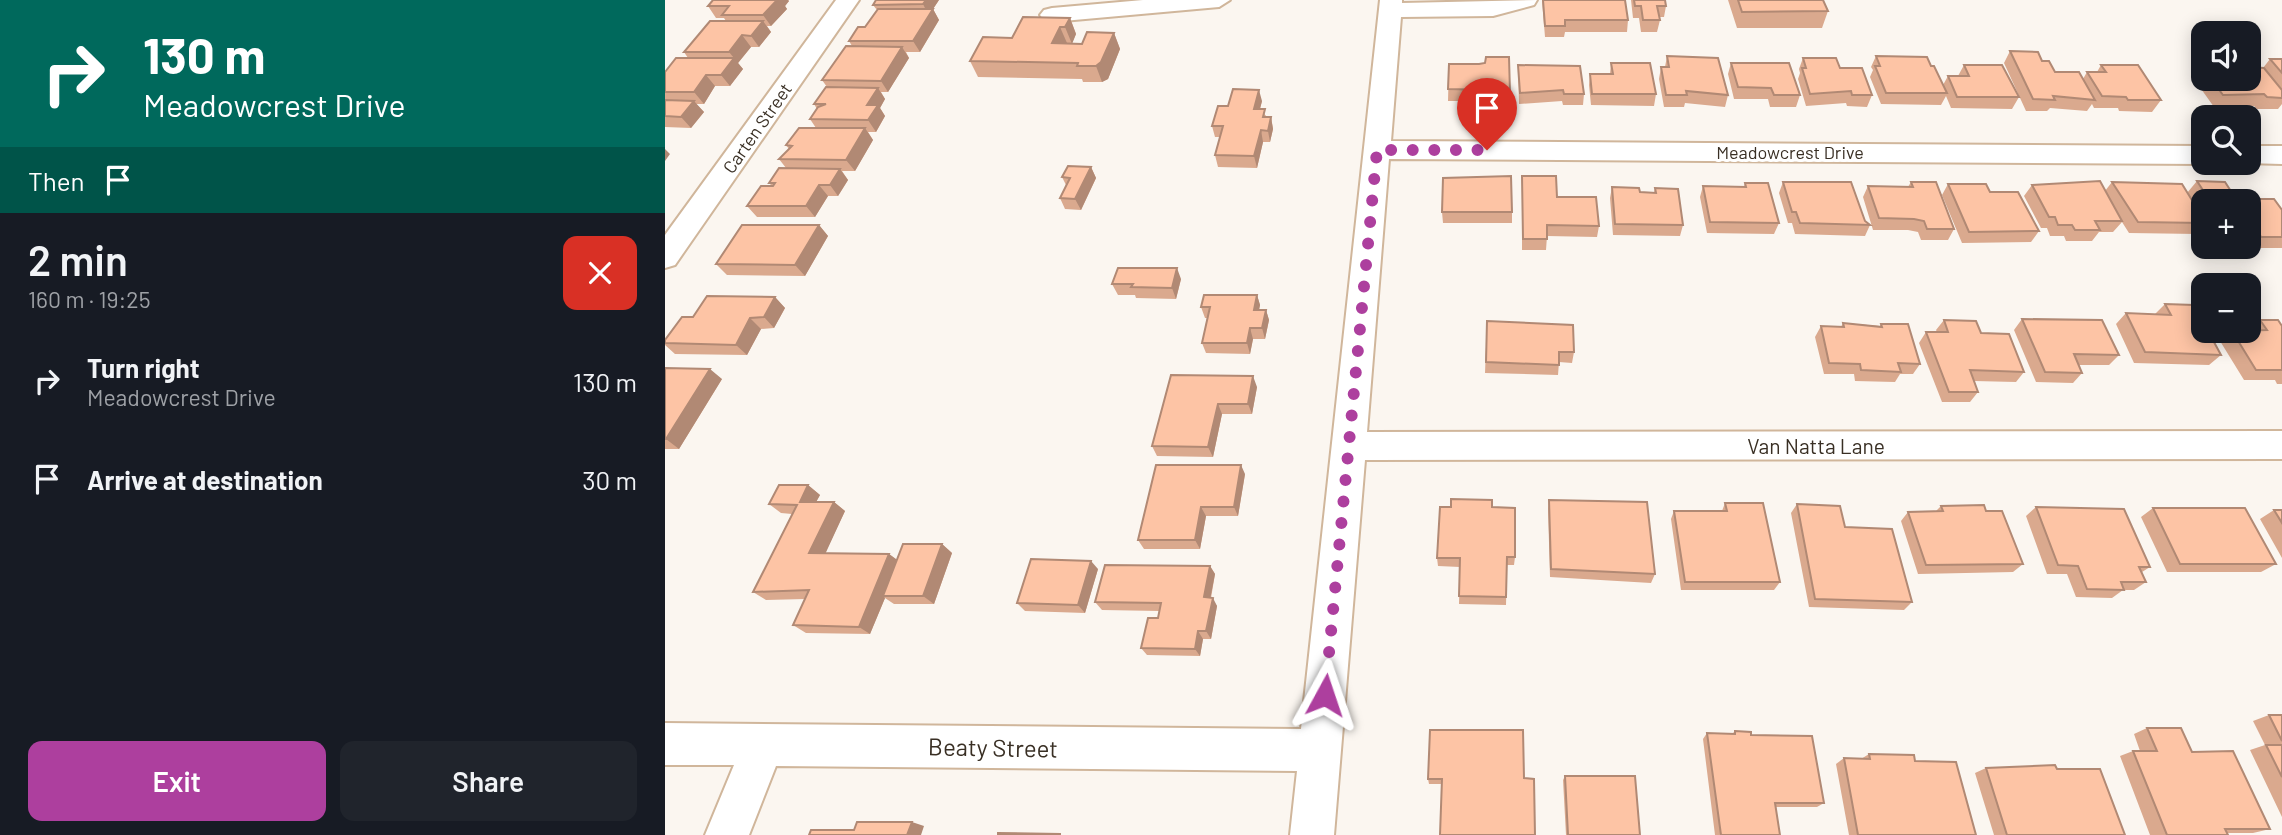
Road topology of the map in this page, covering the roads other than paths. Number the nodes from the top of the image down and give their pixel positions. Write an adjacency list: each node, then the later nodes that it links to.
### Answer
1 (848, 0): 10 (street, Carten Street)
2 (1219, 0): 5 (street)
3 (1527, 0): 4 (street)
4 (1390, 5): 6 (street)
5 (1052, 15)
6 (1377, 150): 7 (street, Meadowcrest Drive); 12 (street)
7 (2191, 155)
8 (2261, 155): 9 (street)
9 (2282, 155)
10 (665, 257)
11 (2282, 445): 12 (street, Van Natta Lane)
12 (1349, 446): 15 (street)
13 (665, 744): 14 (street, Beaty Street)
14 (764, 745): 15 (street, Beaty Street); 16 (street)
15 (1320, 750): 17 (street)
16 (727, 835)
17 (1312, 835)

